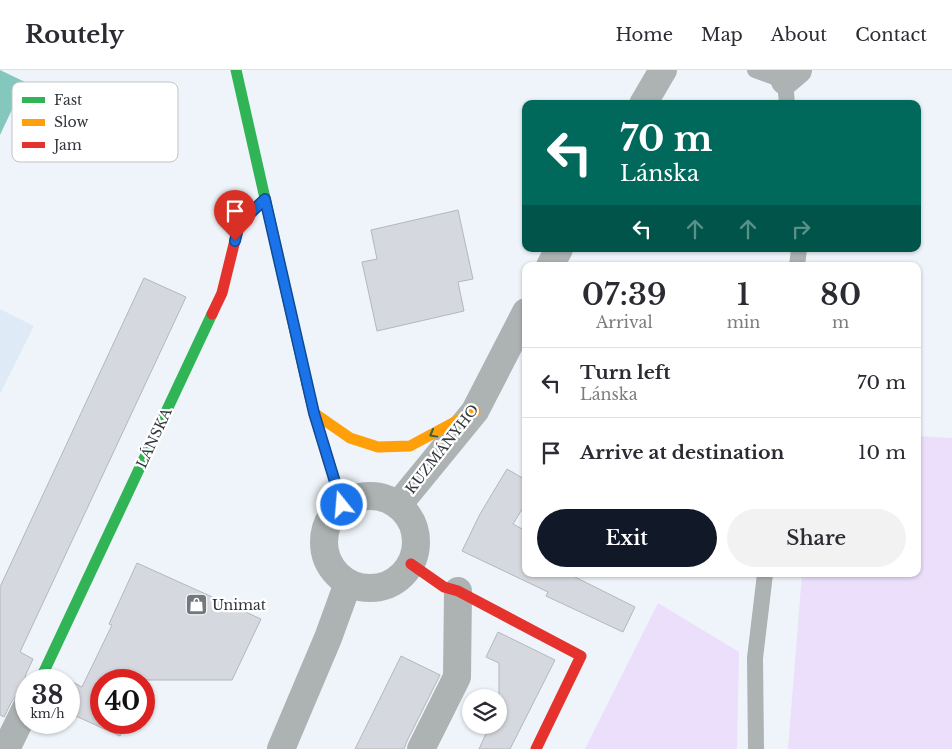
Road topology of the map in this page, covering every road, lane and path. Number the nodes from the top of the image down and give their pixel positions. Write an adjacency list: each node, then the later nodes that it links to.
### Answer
1 (236, 70): 6 (street)
2 (663, 70): 5 (street)
3 (756, 70): 4 (lane)
4 (790, 85)
5 (645, 100)
6 (265, 199): 9 (street); 16 (street, LÁNSKA)
7 (522, 320): 8 (street, KUZMÁNYHO)
8 (475, 411): 9 (street, one-way to 9); 11 (street, KUZMÁNYHO)
9 (314, 413): 10 (street)
10 (342, 505): 11 (street); 14 (street)
11 (398, 505): 12 (street)
12 (411, 564): 14 (street); 15 (street)
13 (765, 577): 22 (lane)
14 (348, 583): 19 (street)
15 (458, 591): 20 (street); 21 (street)
16 (45, 669)
17 (15, 731): 18 (street)
18 (6, 749)
19 (281, 749)
20 (421, 749)
21 (536, 749)
22 (756, 749)

